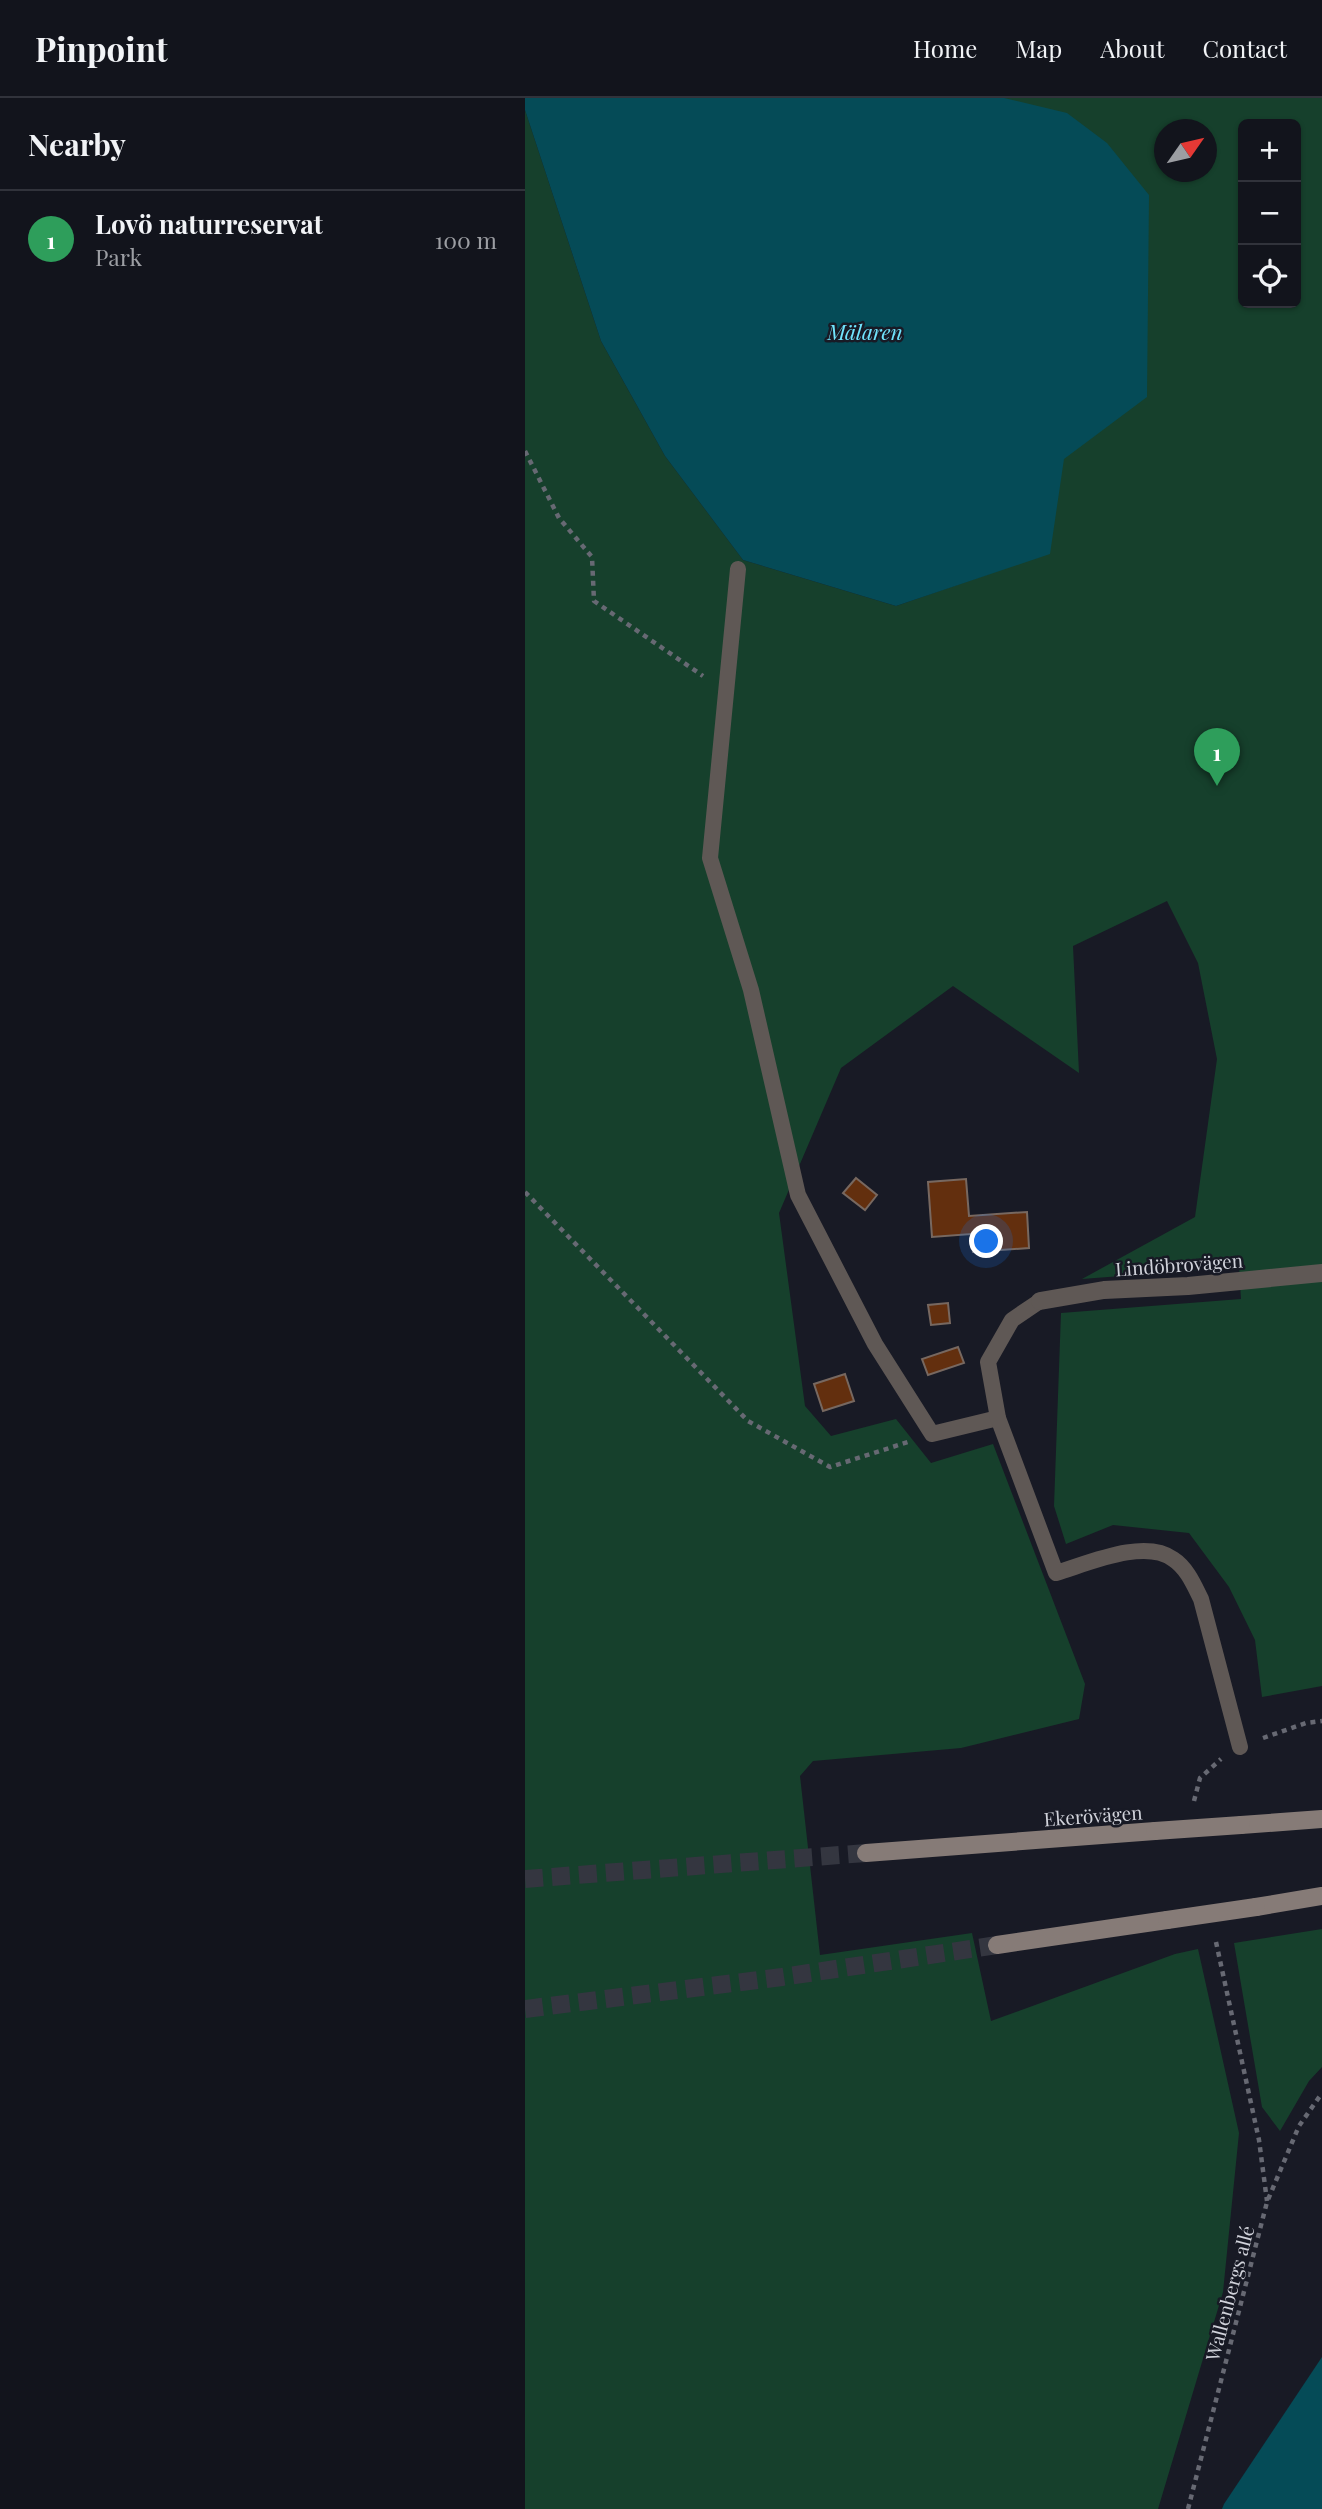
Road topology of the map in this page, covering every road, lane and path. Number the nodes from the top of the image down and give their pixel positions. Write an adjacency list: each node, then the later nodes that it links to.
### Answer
1 (525, 451): 3 (path)
2 (738, 569): 3 (lane)
3 (725, 691): 8 (lane)
4 (525, 1192): 8 (path)
5 (1322, 1273): 6 (street, Lindöbrovägen)
6 (1041, 1301): 7 (lane)
7 (997, 1418): 8 (lane); 9 (lane)
8 (932, 1434)
9 (1240, 1747)
10 (1322, 1819): 11 (main road, Ekerövägen, bridge)
11 (866, 1853)
12 (1322, 1896): 14 (main road, bridge)
13 (1216, 1942): 16 (path)
14 (997, 1945)
15 (1322, 2093): 16 (path, Wallenbergs allé)
16 (1267, 2202): 17 (path, Wallenbergs allé)
17 (1188, 2509)

